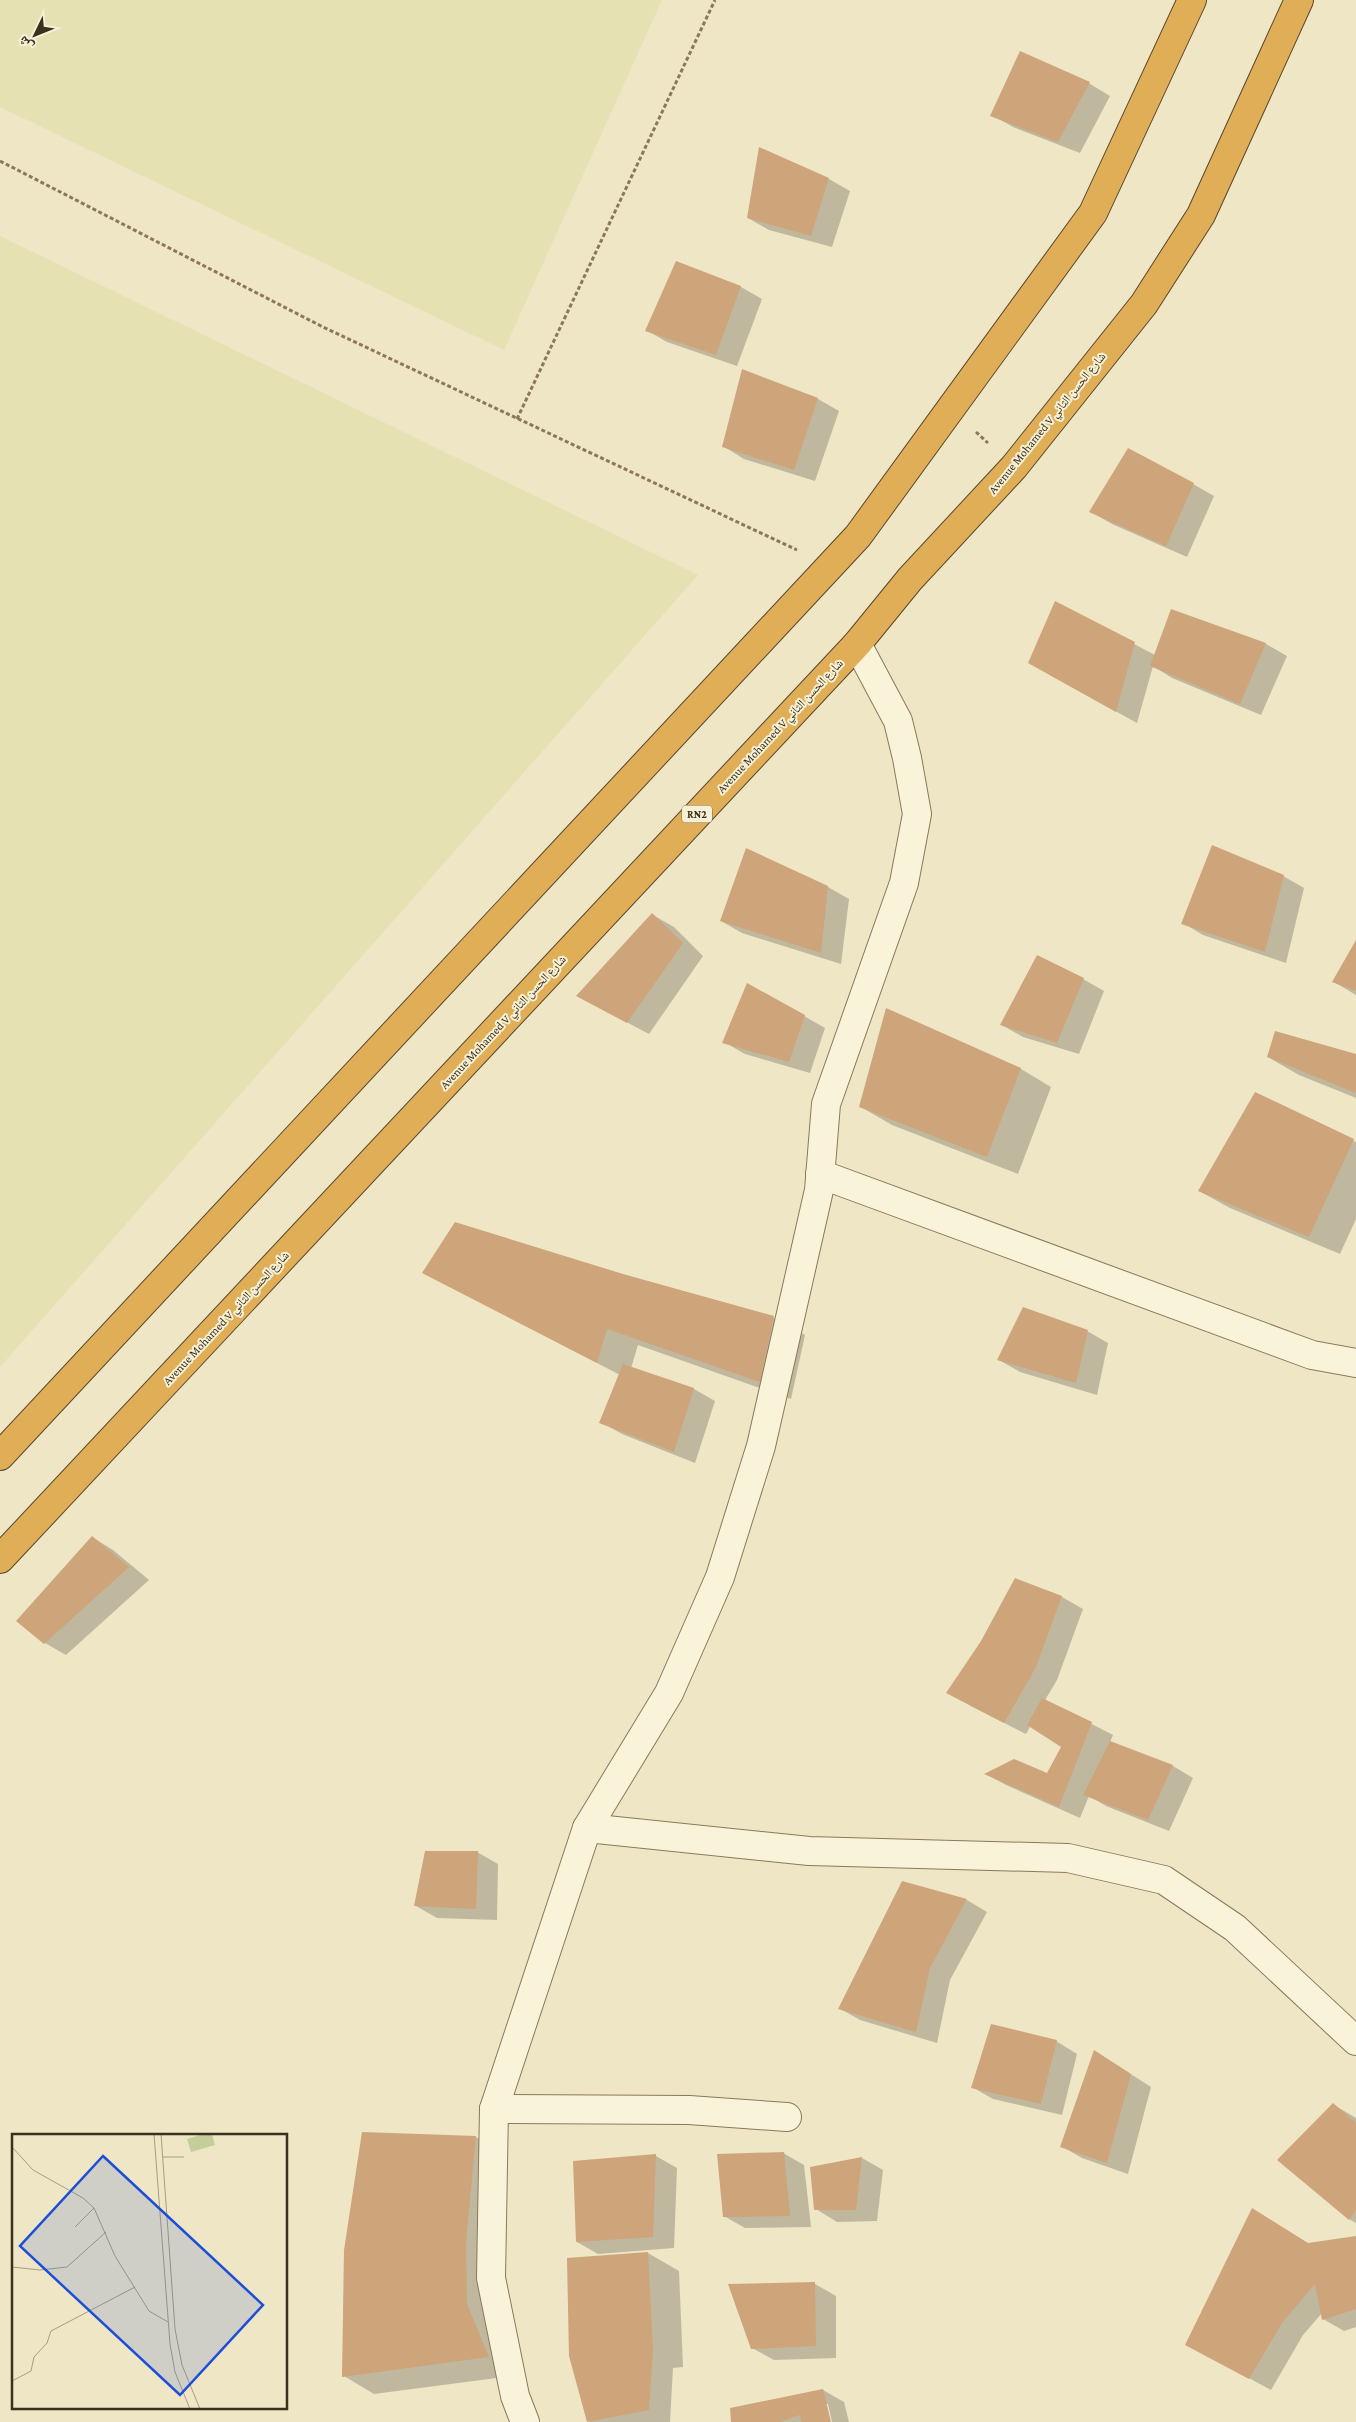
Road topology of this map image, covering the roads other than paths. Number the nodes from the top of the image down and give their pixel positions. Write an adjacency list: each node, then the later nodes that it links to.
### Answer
1 (1192, 0): 6 (highway)
2 (1299, 0): 3 (highway, Avenue Mohamed V شارع الحسن الثاني / RN2)
3 (857, 644): 4 (street); 7 (highway, Avenue Mohamed V شارع الحسن الثاني / RN2)
4 (820, 1174): 5 (street); 8 (street)
5 (1356, 1363)
6 (0, 1456)
7 (0, 1559)
8 (587, 1828): 9 (street); 10 (street)
9 (1356, 2041)
10 (494, 2109): 11 (street); 12 (street)
11 (787, 2117)
12 (524, 2422)

